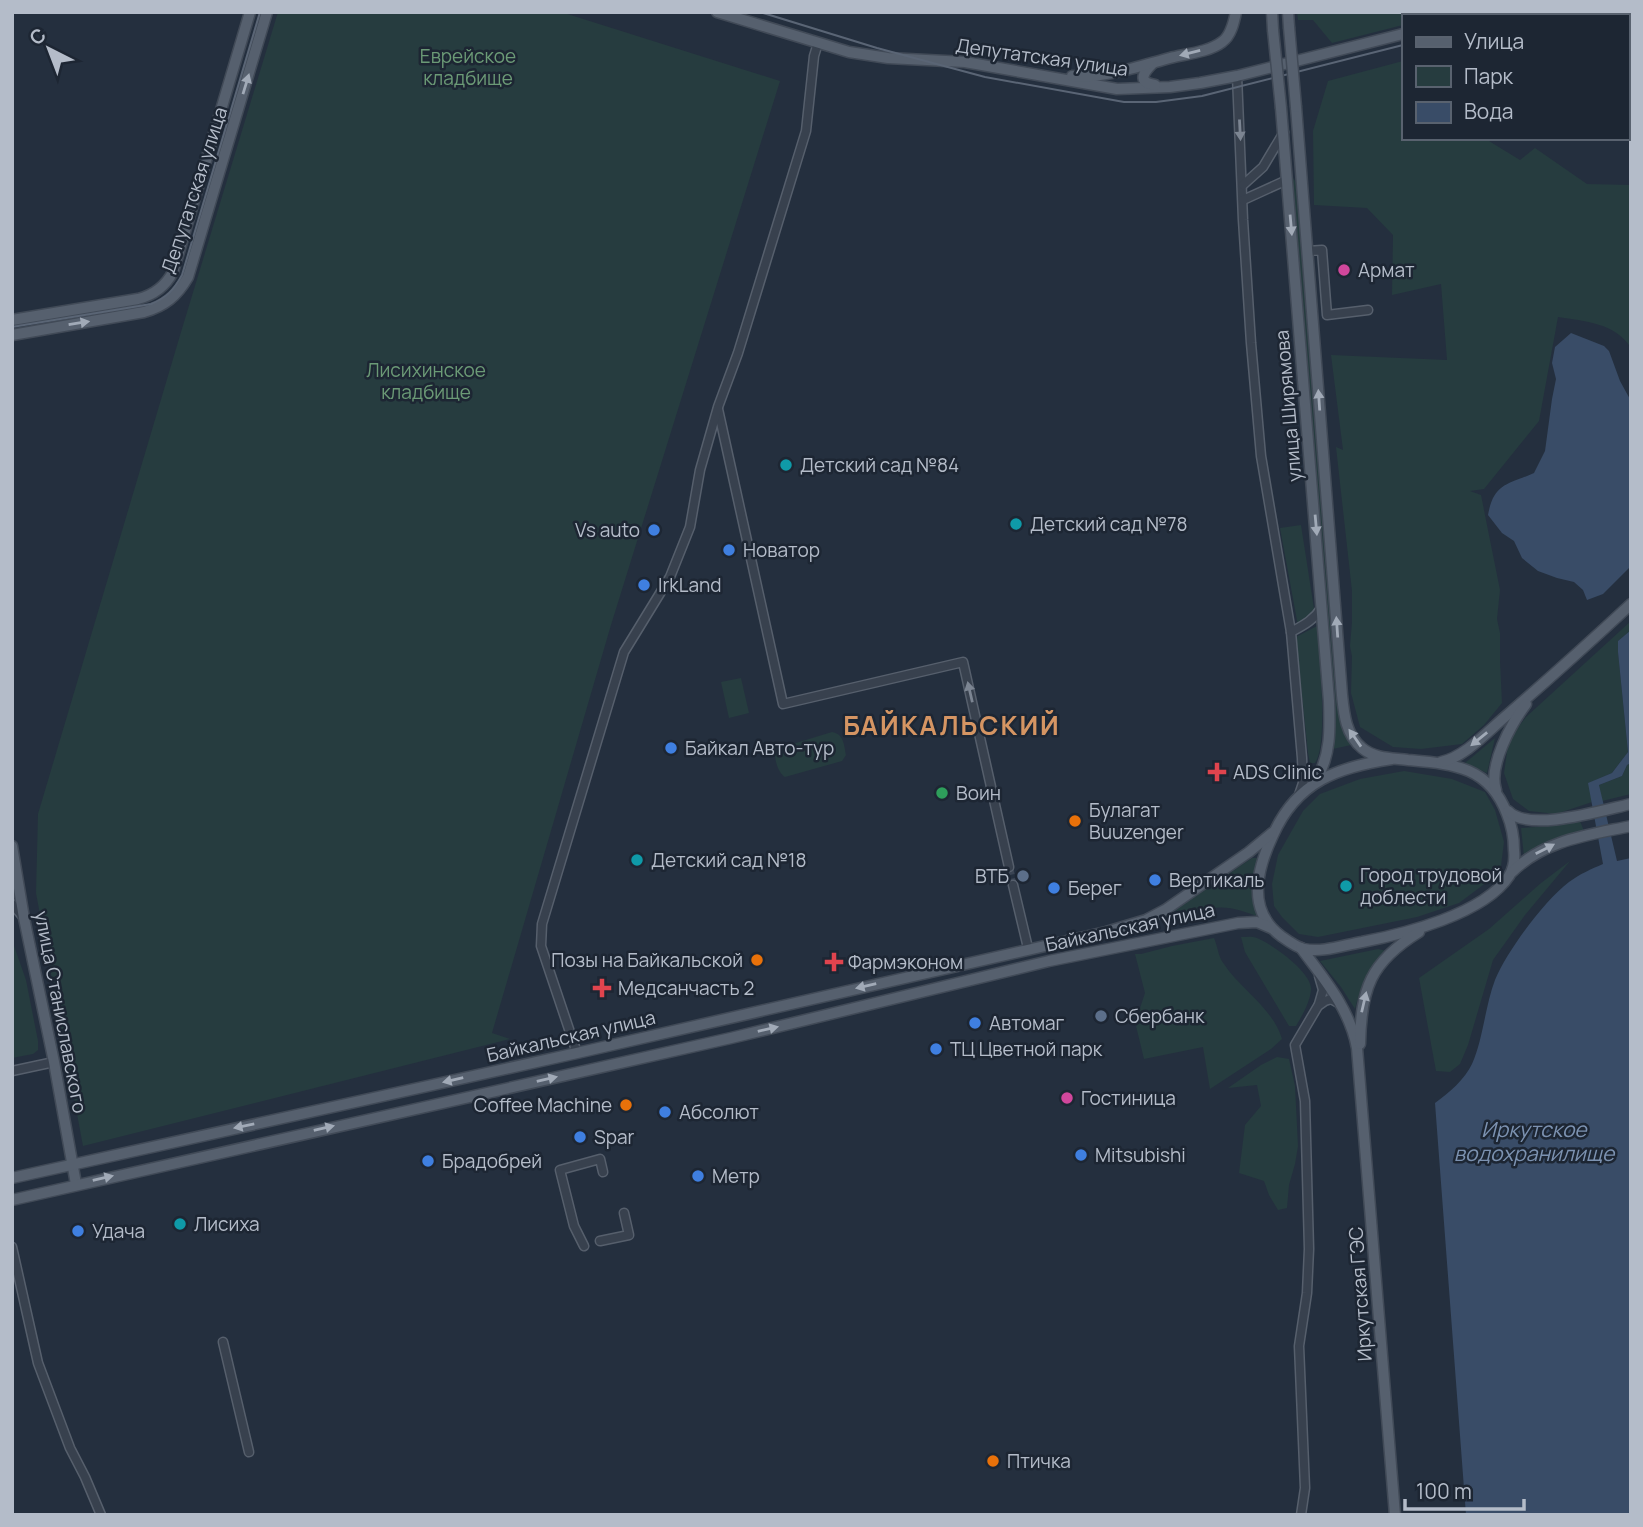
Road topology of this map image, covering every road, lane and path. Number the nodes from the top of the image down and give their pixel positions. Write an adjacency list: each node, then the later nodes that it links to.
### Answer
1 (250, 12): 21 (main road, Депутатская улица)
2 (267, 12): 22 (main road, Депутатская улица, one-way to 2)
3 (717, 12): 8 (main road, Депутатская улица)
4 (1236, 12): 9 (main road, one-way to 9)
5 (1272, 12): 13 (main road, улица Ширямова, bridge)
6 (1288, 12): 14 (main road, улица Ширямова, bridge)
7 (1402, 34): 11 (main road, Депутатская улица)
8 (818, 43): 10 (main road, Депутатская улица); 23 (street)
9 (1154, 62): 10 (main road); 12 (main road)
10 (1032, 73): 12 (main road, Депутатская улица)
11 (1237, 76): 12 (main road, Депутатская улица); 17 (street, one-way to 17)
12 (1170, 87)
13 (1283, 132): 15 (main road, улица Ширямова); 17 (street)
14 (1300, 161): 15 (main road); 19 (main road, улица Ширямова)
15 (1286, 162): 16 (main road, улица Ширямова)
16 (1287, 180): 18 (street); 25 (main road, улица Ширямова, one-way to 25)
17 (1243, 185): 18 (street)
18 (1242, 201): 26 (street)
19 (1307, 251): 20 (street); 28 (main road, улица Ширямова, one-way to 19)
20 (1368, 310)
21 (12, 320)
22 (12, 335)
23 (718, 407): 38 (street, one-way to 23); 50 (street)
24 (1631, 604): 27 (main road)
25 (1322, 607): 26 (street); 30 (main road, улица Ширямова)
26 (1291, 632): 32 (street)
27 (1550, 678): 29 (main road, one-way to 29); 31 (main road)
28 (1392, 759): 29 (main road); 30 (main road)
29 (1435, 763): 31 (main road)
30 (1312, 786): 32 (main road)
31 (1497, 792): 34 (main road)
32 (1296, 800): 36 (main road)
33 (1631, 804): 34 (main road)
34 (1504, 805): 39 (main road)
35 (1627, 827): 39 (main road, one-way to 35)
36 (1275, 830): 44 (main road); 45 (main road, Байкальская улица)
37 (12, 846): 42 (main road, улица Станиславского)
38 (1009, 867)
39 (1510, 875): 43 (main road)
40 (1013, 885): 45 (street)
41 (12, 904): 42 (street)
42 (24, 918): 51 (main road, улица Станиславского)
43 (1436, 923): 46 (main road); 52 (main road, one-way to 43)
44 (1271, 928): 46 (main road); 57 (main road, Байкальская улица, one-way to 44)
45 (1028, 948): 50 (main road, Байкальская улица, one-way to 50)
46 (1301, 948): 47 (main road)
47 (1316, 968): 48 (main road); 49 (street)
48 (1340, 1003): 49 (street); 52 (main road)
49 (1318, 1006): 66 (street)
50 (577, 1053): 54 (main road, Байкальская улица, one-way to 54)
51 (54, 1062): 53 (street); 54 (main road, улица Станиславского)
52 (1360, 1070): 67 (main road, Иркутская ГЭС)
53 (12, 1071)
54 (72, 1164): 56 (main road, Байкальская улица); 57 (main road, улица Станиславского)
55 (603, 1172): 61 (street)
56 (12, 1178)
57 (76, 1184): 58 (main road, Байкальская улица)
58 (12, 1199)
59 (624, 1213): 60 (street)
60 (600, 1241)
61 (584, 1246)
62 (12, 1247): 65 (street)
63 (223, 1342): 64 (street)
64 (249, 1451)
65 (102, 1515)
66 (1301, 1515)
67 (1395, 1515)

